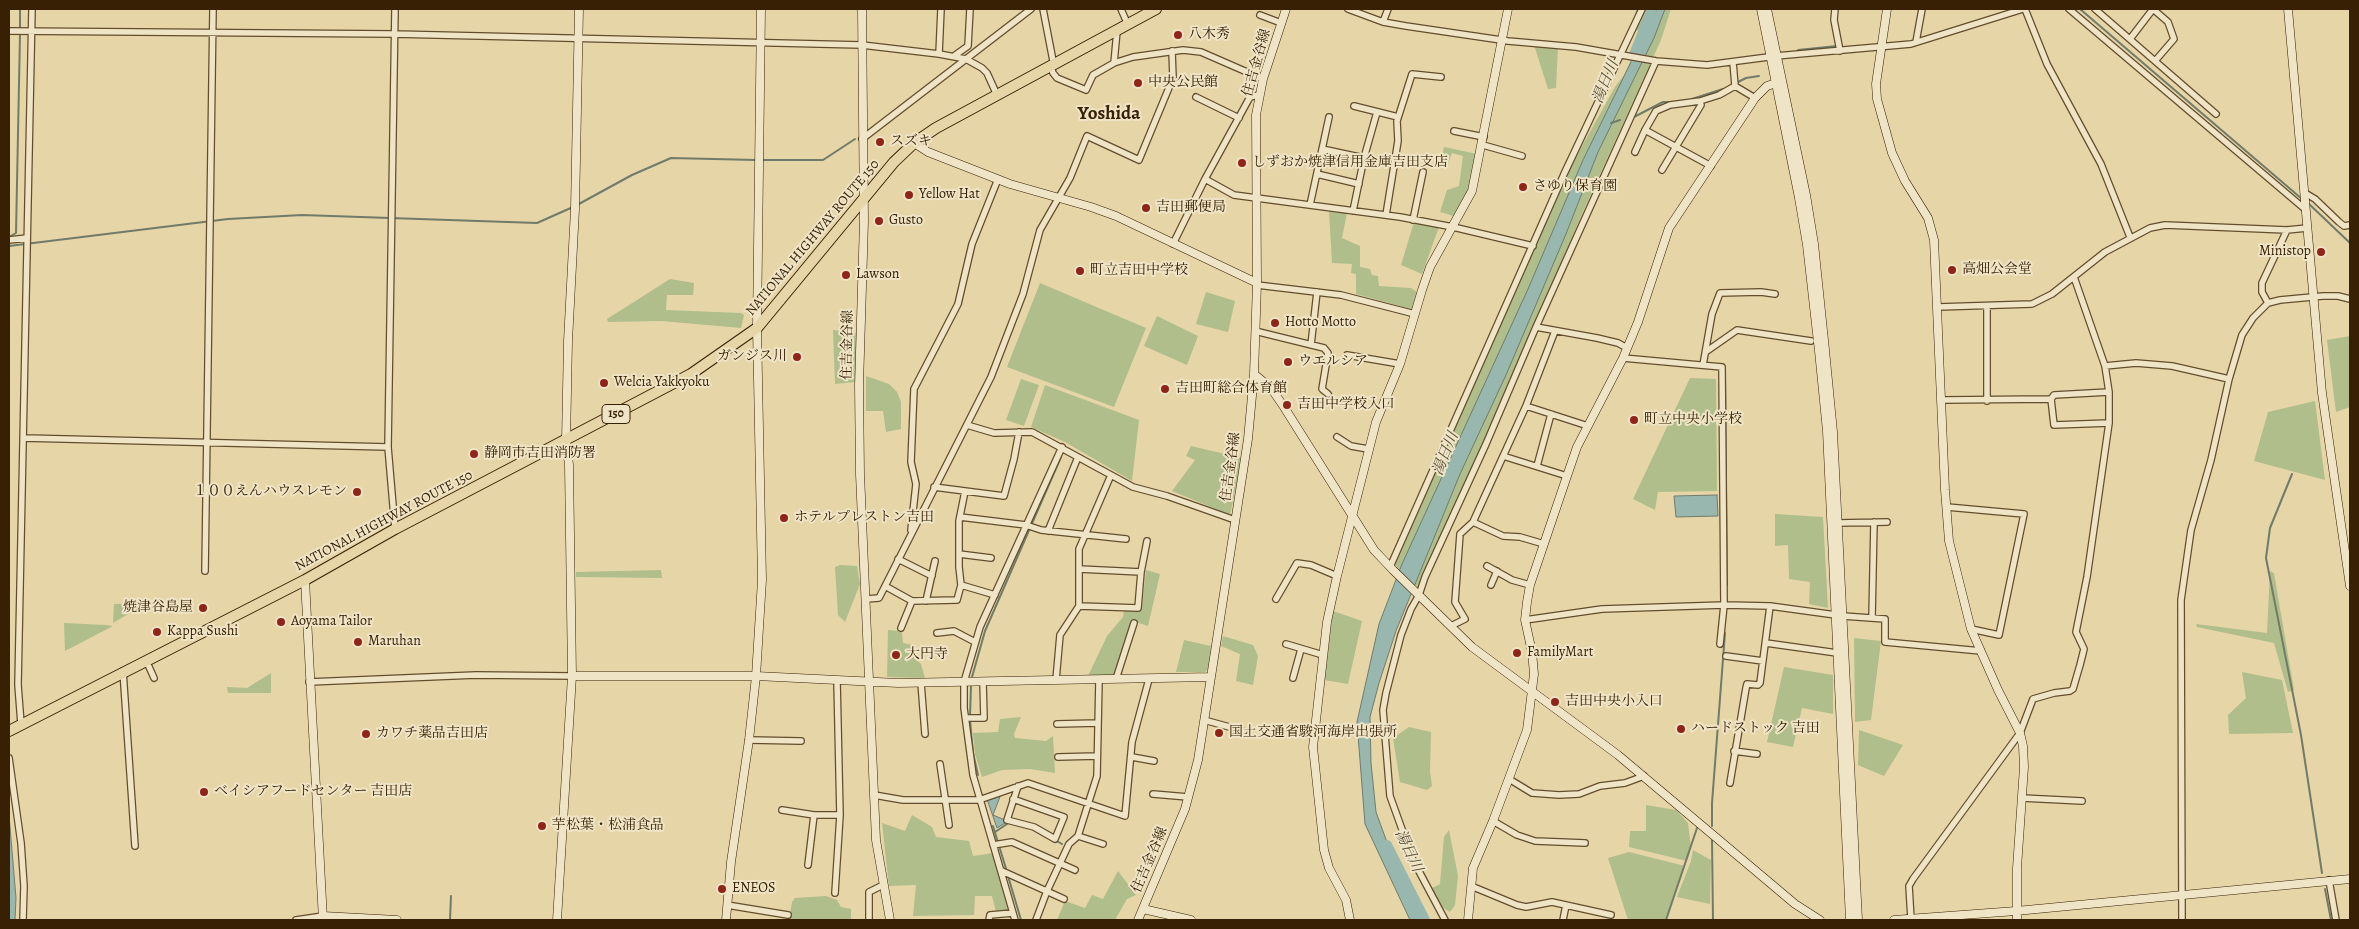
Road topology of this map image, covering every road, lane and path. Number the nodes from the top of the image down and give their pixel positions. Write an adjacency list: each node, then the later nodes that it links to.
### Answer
1 (32, 9): 33 (street)
2 (213, 9): 35 (street)
3 (395, 9): 36 (street)
4 (579, 9): 37 (street)
5 (761, 9): 41 (street)
6 (862, 9): 42 (street, 住吉金谷線)
7 (941, 9): 46 (street)
8 (970, 9): 48 (street)
9 (1031, 9): 50 (street)
10 (1043, 9): 55 (street)
11 (1121, 9): 31 (street)
12 (1156, 9): 31 (highway, NATIONAL HIGHWAY ROUTE 150 / 150)
13 (1286, 9): 30 (street, 住吉金谷線)
14 (1348, 9): 29 (street)
15 (1388, 9): 29 (street)
16 (1508, 9): 39 (street)
17 (1642, 9): 47 (street)
18 (1761, 9): 49 (street)
19 (1767, 9): 49 (street)
20 (1835, 9): 45 (street)
21 (1887, 9): 43 (street)
22 (1922, 9): 40 (street)
23 (2024, 9): 40 (street); 101 (street)
24 (2069, 9): 93 (street)
25 (2095, 9): 38 (street)
26 (2153, 9): 38 (street); 52 (street)
27 (2288, 9): 88 (street)
28 (1260, 15): 30 (street)
29 (1383, 22): 39 (street)
30 (1281, 23): 57 (street, 住吉金谷線)
31 (1128, 25): 34 (highway, NATIONAL HIGHWAY ROUTE 150 / 150)
32 (9, 31): 33 (street)
33 (32, 31): 35 (street); 102 (street)
34 (1116, 31): 54 (street); 55 (highway, NATIONAL HIGHWAY ROUTE 150 / 150)
35 (213, 33): 36 (street); 145 (street)
36 (394, 34): 37 (street); 146 (street)
37 (579, 38): 41 (street); 144 (street)
38 (2130, 39): 52 (street)
39 (1503, 40): 47 (street); 74 (street)
40 (1916, 42): 43 (street)
41 (760, 43): 42 (street); 117 (street)
42 (862, 45): 46 (street); 73 (street, 住吉金谷線)
43 (1883, 47): 45 (street); 113 (street)
44 (1172, 51): 54 (street); 57 (street); 89 (street)
45 (1840, 51): 49 (street)
46 (939, 54): 48 (street)
47 (1620, 54): 51 (street); 105 (street)
48 (954, 56): 50 (street)
49 (1774, 57): 53 (street); 58 (street); 163 (street)
50 (966, 59): 60 (street); 73 (street)
51 (1655, 61): 53 (street); 116 (street)
52 (2155, 61): 67 (street)
53 (1733, 62): 59 (street)
54 (1114, 63): 55 (street)
55 (1052, 66): 60 (highway, NATIONAL HIGHWAY ROUTE 150 / 150)
56 (1441, 77): 70 (street)
57 (1262, 79): 61 (street, 住吉金谷線)
58 (1776, 83): 63 (street); 199 (street)
59 (1735, 86): 63 (street); 64 (street)
60 (997, 95): 75 (highway, NATIONAL HIGHWAY ROUTE 150 / 150)
61 (1259, 95): 69 (street); 91 (street, 住吉金谷線)
62 (1196, 98): 69 (street)
63 (1755, 98): 81 (street)
64 (1700, 101): 71 (street); 76 (street)
65 (1354, 106): 66 (street)
66 (1377, 112): 70 (street); 80 (street)
67 (2216, 114)
68 (1329, 117): 77 (street)
69 (1239, 118): 86 (street)
70 (1398, 118): 95 (street)
71 (1645, 130): 76 (street); 78 (street)
72 (1454, 131): 74 (street)
73 (862, 139): 90 (street, 住吉金谷線)
74 (1483, 141): 79 (street); 98 (street)
75 (914, 142): 85 (street); 90 (highway, NATIONAL HIGHWAY ROUTE 150 / 150)
76 (1675, 146): 81 (street); 82 (street)
77 (1322, 149): 80 (street); 84 (street)
78 (1634, 152)
79 (1522, 156)
80 (1364, 158): 87 (street)
81 (1711, 166): 122 (street)
82 (1662, 170)
83 (1423, 172): 96 (street)
84 (1317, 174): 87 (street); 92 (street)
85 (998, 179): 89 (street); 167 (street)
86 (1205, 179): 91 (street); 104 (street)
87 (1359, 184): 94 (street)
88 (2305, 195): 93 (street); 97 (street)
89 (1060, 198): 104 (street); 139 (street)
90 (863, 200): 117 (highway, NATIONAL HIGHWAY ROUTE 150 / 150); 192 (street, 住吉金谷線)
91 (1257, 200): 92 (street); 107 (street, 住吉金谷線)
92 (1310, 206): 94 (street)
93 (2306, 208): 99 (street)
94 (1354, 211): 95 (street)
95 (1386, 215): 96 (street)
96 (1413, 220): 98 (street)
97 (2350, 225)
98 (1453, 227): 105 (street); 115 (street)
99 (2307, 228): 100 (street); 110 (street)
100 (2287, 230): 101 (street); 112 (street)
101 (2130, 237): 106 (street)
102 (27, 238): 103 (street); 143 (street)
103 (9, 240)
104 (1173, 244): 107 (street)
105 (1533, 246): 178 (street)
106 (2074, 277): 114 (street); 128 (street)
107 (1257, 284): 108 (street); 118 (street, 住吉金谷線)
108 (1317, 292): 115 (street); 121 (street)
109 (1775, 294): 123 (street)
110 (2313, 297): 111 (street); 112 (street); 189 (street)
111 (2350, 299)
112 (2268, 303): 130 (street)
113 (1938, 307): 114 (street); 134 (street)
114 (1987, 307): 135 (street)
115 (1415, 314): 126 (street)
116 (1536, 327): 119 (street); 191 (street)
117 (757, 328): 144 (highway, NATIONAL HIGHWAY ROUTE 150 / 150); 220 (street)
118 (1255, 331): 121 (street); 129 (street, 住吉金谷線)
119 (1555, 331): 122 (street); 136 (street)
120 (1811, 341): 123 (street)
121 (1311, 345): 132 (street)
122 (1627, 348): 125 (street)
123 (1707, 352): 127 (street)
124 (1347, 355): 126 (street)
125 (1623, 358): 127 (street); 140 (street)
126 (1400, 364): 148 (street)
127 (1704, 365): 196 (street)
128 (2106, 366): 130 (street); 131 (street)
129 (1254, 374): 157 (street); 159 (street, 住吉金谷線)
130 (2229, 379): 287 (street)
131 (2109, 392): 133 (street); 138 (street)
132 (1328, 394)
133 (2051, 399): 135 (street); 138 (street)
134 (1942, 400): 135 (street); 156 (street)
135 (1987, 401)
136 (1526, 406): 137 (street); 149 (street)
137 (1551, 414): 140 (street); 151 (street)
138 (2109, 422): 242 (street)
139 (967, 425): 141 (street); 154 (street)
140 (1588, 426): 153 (street)
141 (1019, 432): 147 (street); 155 (street)
142 (1337, 437): 148 (street)
143 (24, 438): 145 (street); 238 (street)
144 (566, 441): 165 (highway, NATIONAL HIGHWAY ROUTE 150 / 150); 219 (street)
145 (206, 443): 146 (street); 179 (street)
146 (388, 447): 165 (street)
147 (1062, 447): 150 (street); 164 (street)
148 (1368, 449): 157 (street)
149 (1503, 456): 151 (street); 160 (street)
150 (1078, 457): 152 (street); 166 (street)
151 (1537, 466): 153 (street)
152 (1111, 475): 159 (street); 168 (street)
153 (1567, 476): 171 (street)
154 (934, 487): 155 (street); 167 (street)
155 (965, 491): 158 (street)
156 (1947, 507): 205 (street); 205 (street)
157 (1352, 514): 178 (street); 183 (street)
158 (960, 517): 164 (street); 172 (street)
159 (1235, 520): 221 (street, 住吉金谷線)
160 (1473, 522): 171 (street); 203 (street)
161 (1874, 522): 162 (street); 163 (street); 200 (street)
162 (1887, 522)
163 (1838, 523): 199 (street)
164 (1027, 525): 166 (street); 190 (street)
165 (395, 529): 184 (highway, NATIONAL HIGHWAY ROUTE 150 / 150)
166 (1048, 531): 168 (street)
167 (911, 532): 174 (street)
168 (1084, 534): 169 (street); 177 (street)
169 (1126, 540)
170 (1147, 541): 181 (street)
171 (1544, 544): 187 (street)
172 (959, 554): 173 (street); 185 (street)
173 (991, 558)
174 (898, 559): 182 (street); 188 (street)
175 (935, 561): 182 (street)
176 (1486, 566): 180 (street)
177 (1079, 569): 181 (street); 197 (street)
178 (1391, 569): 191 (street)
179 (205, 571)
180 (1497, 571): 186 (street); 187 (street)
181 (1140, 572): 197 (street)
182 (932, 576): 195 (street)
183 (1337, 576): 193 (street); 214 (street)
184 (304, 580): 216 (highway, NATIONAL HIGHWAY ROUTE 150 / 150); 229 (street)
185 (961, 585): 190 (street); 195 (street)
186 (1491, 585)
187 (1530, 585): 201 (street)
188 (885, 586): 192 (street); 194 (street)
189 (2350, 586)
190 (995, 595): 207 (street)
191 (1419, 595): 203 (street); 311 (street)
192 (866, 599): 230 (street, 住吉金谷線)
193 (1276, 599)
194 (912, 601): 195 (street); 204 (street)
195 (926, 601)
196 (1724, 605): 198 (street); 201 (street); 209 (street)
197 (1079, 606): 226 (street)
198 (1770, 606): 199 (street); 210 (street)
199 (1839, 616): 200 (street); 213 (street); 316 (street)
200 (1872, 618): 212 (street)
201 (1524, 620): 234 (street)
202 (1134, 623): 225 (street)
203 (1451, 626): 234 (street)
204 (901, 628)
205 (1971, 629): 212 (street)
206 (937, 633): 207 (street)
207 (975, 642): 231 (street)
208 (1286, 644): 211 (street)
209 (1720, 644)
210 (1766, 644): 213 (street); 217 (street)
211 (1301, 648): 214 (street); 224 (street)
212 (1981, 651): 242 (street)
213 (1837, 653): 315 (street)
214 (1323, 655): 310 (street)
215 (1726, 656): 217 (street)
216 (146, 660): 218 (highway, NATIONAL HIGHWAY ROUTE 150 / 150); 222 (street)
217 (1763, 661): 246 (street)
218 (124, 671): 238 (highway, NATIONAL HIGHWAY ROUTE 150 / 150); 276 (street)
219 (572, 676): 220 (street); 229 (street); 301 (street)
220 (756, 676): 228 (street); 244 (street)
221 (1211, 677): 223 (street); 236 (street, 住吉金谷線)
222 (154, 678)
223 (1148, 678): 225 (street); 250 (street)
224 (1293, 678)
225 (1116, 679): 227 (street)
226 (1056, 680): 227 (street); 232 (street)
227 (1099, 680): 237 (street)
228 (837, 681): 230 (street); 269 (street)
229 (309, 682): 296 (street)
230 (869, 682): 233 (street); 259 (street, 住吉金谷線)
231 (964, 682): 232 (street); 233 (street); 235 (street)
232 (983, 682): 235 (street)
233 (920, 683): 243 (street)
234 (1533, 691): 254 (street); 255 (street)
235 (968, 718): 263 (street)
236 (1204, 720): 241 (street); 260 (street, 住吉金谷線)
237 (1098, 723): 239 (street); 248 (street)
238 (22, 724): 240 (highway, NATIONAL HIGHWAY ROUTE 150 / 150)
239 (1057, 724)
240 (9, 731)
241 (1244, 732)
242 (2020, 733): 261 (street); 297 (street)
243 (925, 734)
244 (749, 740): 245 (street); 289 (street)
245 (800, 741)
246 (1734, 751): 247 (street); 256 (street)
247 (1757, 754)
248 (1098, 756): 249 (street); 266 (street)
249 (1058, 757)
250 (1132, 757): 252 (street); 266 (street)
251 (9, 758): 298 (street)
252 (1154, 761)
253 (940, 764): 262 (street)
254 (1644, 776): 255 (street); 314 (street)
255 (1509, 779): 270 (street)
256 (1730, 783)
257 (1018, 786): 263 (street); 264 (street); 266 (street)
258 (1153, 794): 260 (street)
259 (874, 795): 262 (street); 283 (street, 住吉金谷線)
260 (1188, 797): 291 (street, 住吉金谷線)
261 (2022, 798): 265 (street); 292 (street)
262 (944, 799): 263 (street); 271 (street)
263 (979, 800): 275 (street)
264 (1013, 800): 264 (street)
265 (2082, 801)
266 (1087, 804): 272 (street)
267 (782, 810): 268 (street)
268 (814, 815): 269 (street); 278 (street)
269 (840, 815): 286 (street)
270 (1494, 821): 273 (street); 284 (street)
271 (949, 825)
272 (1078, 836): 274 (street); 277 (street)
273 (1585, 843)
274 (1103, 844)
275 (994, 845): 277 (street); 280 (street)
276 (135, 846)
277 (1059, 864): 279 (street); 285 (street)
278 (808, 865)
279 (1075, 870)
280 (1003, 872): 285 (street); 293 (street)
281 (2350, 878): 282 (street)
282 (2328, 880): 287 (street); 320 (street)
283 (882, 885): 303 (street); 304 (street, 住吉金谷線)
284 (1471, 886): 290 (street); 312 (street)
285 (1047, 891): 288 (street); 307 (street)
286 (835, 893)
287 (2181, 894): 292 (street); 319 (street)
288 (1064, 899)
289 (727, 905): 294 (street); 302 (street)
290 (1566, 905): 295 (street); 313 (street)
291 (1143, 909): 308 (street, 住吉金谷線); 309 (street)
292 (2016, 911): 297 (street); 318 (street)
293 (1013, 913): 305 (street); 306 (street)
294 (788, 914)
295 (1611, 915)
296 (323, 918): 299 (street); 300 (street)
297 (1911, 919): 317 (street)
298 (23, 920)
299 (296, 920)
300 (397, 920)
301 (557, 920)
302 (726, 920)
303 (869, 920)
304 (890, 920)
305 (989, 920)
306 (1015, 920)
307 (1036, 920)
308 (1138, 920)
309 (1190, 920)
310 (1350, 920)
311 (1445, 920)
312 (1468, 920)
313 (1563, 920)
314 (1820, 920)
315 (1850, 920)
316 (1858, 920)
317 (1894, 920)
318 (2017, 920)
319 (2182, 920)
320 (2336, 920)

